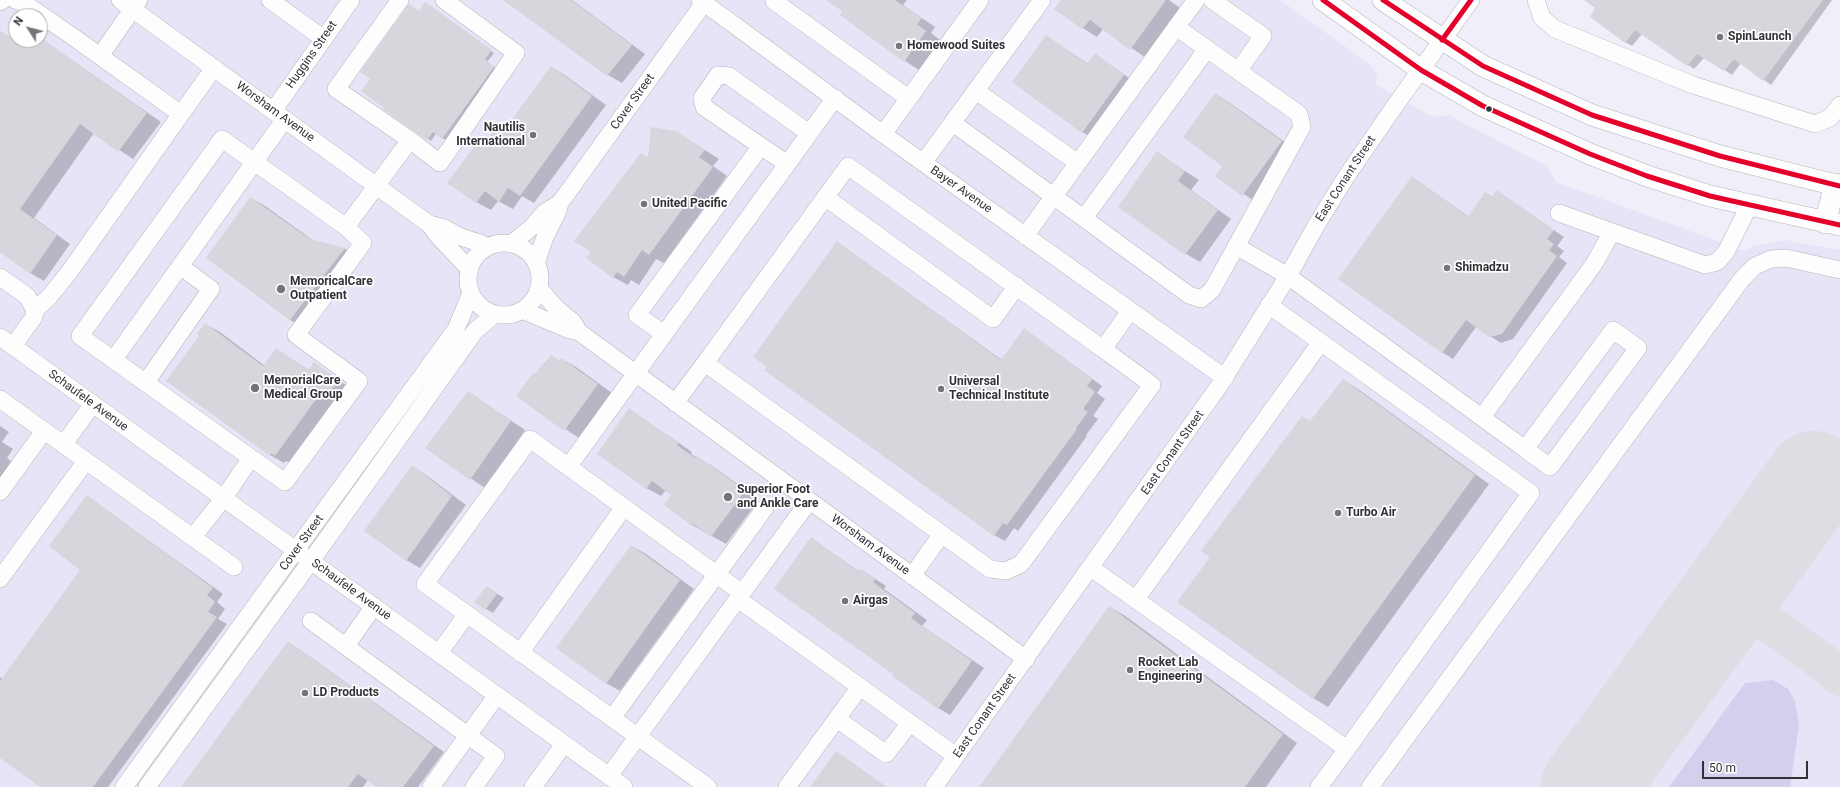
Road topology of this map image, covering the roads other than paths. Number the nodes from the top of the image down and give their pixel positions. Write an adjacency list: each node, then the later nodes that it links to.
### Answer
1 (3, 0): 17 (street)
2 (16, 0): 23 (street)
3 (270, 0): 20 (street)
4 (351, 0): 20 (street, Huggins Street)
5 (400, 0): 36 (street)
6 (444, 0): 36 (street)
7 (775, 0): 29 (street)
8 (980, 0): 29 (street)
9 (1042, 0): 27 (street)
10 (1196, 0): 19 (street)
11 (1212, 0): 26 (street)
12 (1323, 0): 25 (main road)
13 (1383, 0): 21 (main road)
14 (1471, 0): 21 (street, East Conant Street)
15 (1536, 0): 30 (street)
16 (703, 1): 28 (street, Bayer Avenue); 46 (street, Cover Street)
17 (0, 2)
18 (130, 3): 23 (street); 24 (street, Worsham Avenue)
19 (1176, 27): 22 (street); 40 (street)
20 (324, 39): 32 (street, Huggins Street)
21 (1442, 40): 25 (street, East Conant Street); 42 (main road)
22 (1207, 49): 26 (street); 49 (street)
23 (100, 56): 31 (street)
24 (214, 68): 31 (street); 32 (street, Worsham Avenue)
25 (1421, 70): 47 (main road); 62 (street, East Conant Street)
26 (1238, 71): 56 (street)
27 (976, 91): 33 (street); 40 (street)
28 (835, 98): 34 (street); 35 (street, Bayer Avenue)
29 (908, 98): 35 (street)
30 (1840, 105)
31 (181, 114): 68 (street)
32 (279, 115): 38 (street, Huggins Street); 43 (street, Worsham Avenue)
33 (953, 123): 39 (street); 44 (street)
34 (809, 134): 37 (street); 41 (street)
35 (883, 134): 39 (street, Bayer Avenue)
36 (410, 140): 43 (street)
37 (761, 146): 41 (street); 73 (street)
38 (254, 162): 52 (street); 59 (street, Huggins Street); 77 (street)
39 (923, 163): 54 (street, Bayer Avenue)
40 (1078, 163): 44 (street)
41 (787, 164): 73 (street)
42 (1838, 181): 51 (main road)
43 (377, 186): 50 (street, Worsham Avenue); 52 (street)
44 (1054, 196): 49 (street); 54 (street)
45 (825, 198): 64 (street); 64 (street); 78 (street)
46 (560, 203): 55 (street, Cover Street); 58 (street, Cover Street)
47 (1750, 204): 51 (main road); 53 (street)
48 (1559, 213): 53 (street)
49 (1084, 218): 56 (street)
50 (429, 224): 57 (street, Worsham Avenue); 60 (street, Worsham Avenue)
51 (1833, 224)
52 (346, 227): 89 (street)
53 (1612, 232): 85 (street)
54 (1025, 236): 70 (street, Bayer Avenue)
55 (511, 244): 57 (street); 58 (street)
56 (1236, 246): 62 (street)
57 (488, 247): 60 (street)
58 (536, 262): 65 (street)
59 (180, 266): 77 (street, Huggins Street); 81 (street)
60 (470, 270): 66 (street)
61 (1840, 270): 136 (street)
62 (1288, 276): 67 (street, East Conant Street); 85 (street)
63 (0, 278): 68 (street)
64 (1017, 286): 76 (street)
65 (539, 288): 69 (street); 72 (street, Worsham Avenue)
66 (471, 293): 71 (street); 99 (street, Cover Street)
67 (1269, 305): 75 (street); 80 (street, East Conant Street)
68 (35, 310): 74 (street)
69 (522, 310): 71 (street); 72 (street, Worsham Avenue)
70 (1130, 311): 76 (street); 80 (street, Bayer Avenue)
71 (495, 314): 100 (street, Cover Street)
72 (579, 332): 79 (street, Worsham Avenue)
73 (664, 334): 79 (street)
74 (6, 341): 84 (street, Schaufele Avenue)
75 (1321, 342): 107 (street); 123 (street)
76 (1103, 349): 97 (street)
77 (114, 359): 81 (street)
78 (704, 363): 83 (street); 97 (street)
79 (635, 374): 83 (street, Worsham Avenue); 91 (street)
80 (1224, 378): 102 (street, East Conant Street)
81 (146, 382): 89 (street)
82 (0, 399): 86 (street)
83 (675, 403): 94 (street, Worsham Avenue)
84 (93, 404): 87 (street); 93 (street, Schaufele Avenue)
85 (1482, 417): 88 (street)
86 (44, 431): 87 (street); 92 (street)
87 (63, 445): 90 (street)
88 (1525, 449): 88 (street)
89 (251, 458): 93 (street)
90 (86, 461): 98 (street); 105 (street)
91 (568, 467): 95 (street); 109 (street)
92 (0, 492)
93 (223, 498): 98 (street); 99 (street, Schaufele Avenue)
94 (809, 501): 104 (street, Worsham Avenue); 106 (street)
95 (624, 507): 103 (street); 112 (street)
96 (765, 508): 103 (street)
97 (942, 535): 104 (street)
98 (192, 537): 101 (street)
99 (296, 551): 100 (street, Schaufele Avenue); 126 (street, Cover Street)
100 (311, 561): 108 (street, Schaufele Avenue); 127 (street, Cover Street)
101 (234, 567)
102 (1091, 568): 107 (street); 114 (street, East Conant Street)
103 (716, 574): 106 (street); 117 (street)
104 (912, 576): 114 (street, Worsham Avenue)
105 (0, 579)
106 (740, 596): 115 (street); 121 (street)
107 (1136, 599): 123 (street)
108 (374, 606): 111 (street); 113 (street, Schaufele Avenue)
109 (466, 614): 112 (street); 113 (street)
110 (311, 621): 111 (street)
111 (346, 646): 120 (street)
112 (520, 652): 117 (street)
113 (439, 654): 116 (street, Schaufele Avenue)
114 (1026, 659): 124 (street, East Conant Street)
115 (860, 687): 118 (street); 119 (street)
116 (497, 695): 120 (street); 122 (street, Schaufele Avenue)
117 (612, 718): 121 (street)
118 (836, 719): 119 (street); 133 (street)
119 (910, 723): 124 (street)
120 (469, 735): 128 (street); 129 (street)
121 (638, 736): 125 (street); 132 (street)
122 (564, 744): 125 (street, Schaufele Avenue); 130 (street)
123 (1347, 749): 135 (street)
124 (956, 756): 134 (street, East Conant Street)
125 (609, 776): 131 (street, Schaufele Avenue)
126 (124, 787)
127 (147, 787)
128 (431, 787)
129 (474, 787)
130 (533, 787)
131 (624, 787)
132 (708, 787)
133 (787, 787)
134 (934, 787)
135 (1319, 787)
136 (1370, 787)

